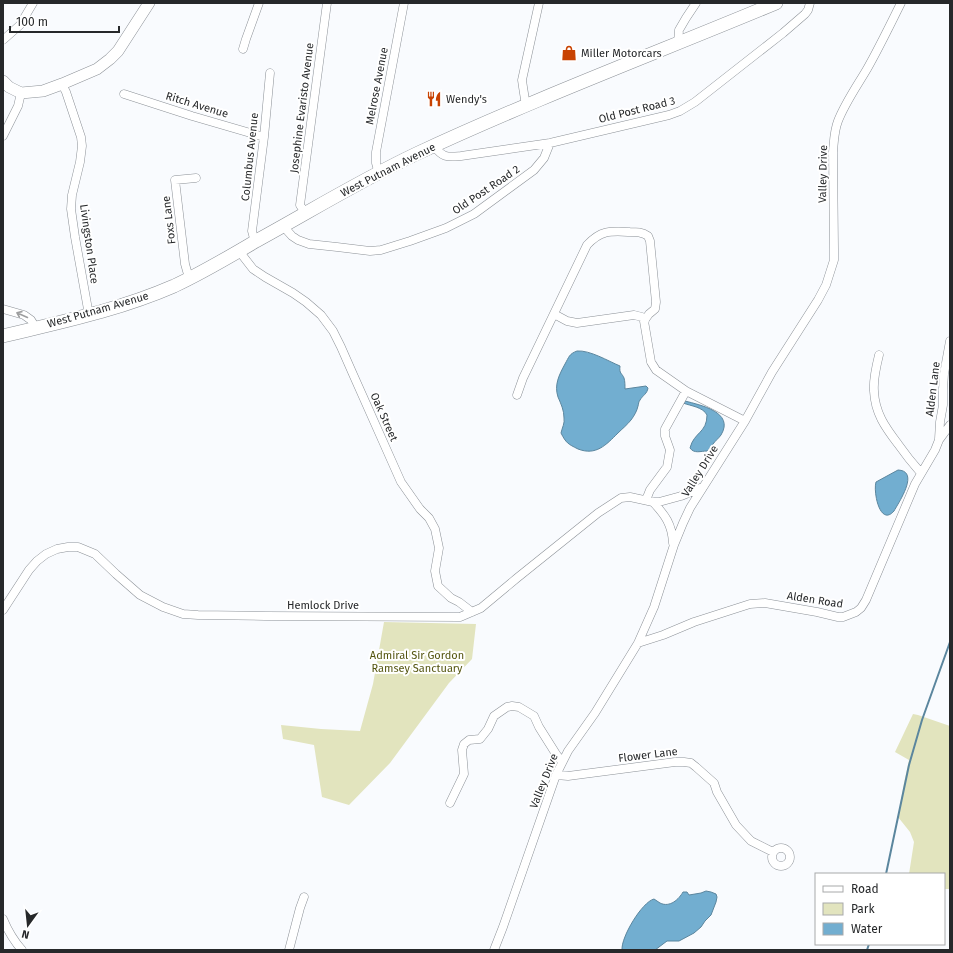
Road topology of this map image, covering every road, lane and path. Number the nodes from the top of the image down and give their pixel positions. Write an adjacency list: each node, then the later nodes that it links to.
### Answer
1 (33, 3): 11 (street)
2 (149, 3): 16 (main road)
3 (259, 3): 13 (street)
4 (327, 3): 26 (street, Josephine Evaristo Avenue)
5 (404, 3): 24 (street, Melrose Avenue)
6 (538, 3): 19 (street)
7 (696, 3): 12 (street)
8 (776, 3): 12 (main road, West Putnam Avenue)
9 (810, 3): 22 (street, Old Post Road 3)
10 (900, 3): 41 (street, Valley Drive)
11 (3, 40)
12 (678, 44): 19 (main road, West Putnam Avenue)
13 (243, 49)
14 (270, 73): 21 (street, Columbus Avenue)
15 (3, 81): 17 (main road)
16 (62, 84): 17 (main road); 33 (street, Livingston Place)
17 (21, 93): 20 (street)
18 (124, 94): 21 (street, Ritch Avenue)
19 (526, 106): 23 (main road, West Putnam Avenue)
20 (3, 136)
21 (264, 137): 28 (street, Columbus Avenue)
22 (550, 143): 23 (street, Old Post Road 3); 27 (street, Old Post Road 2)
23 (434, 146): 24 (main road, West Putnam Avenue)
24 (379, 174): 26 (main road, West Putnam Avenue)
25 (196, 178): 30 (street, Foxs Lane)
26 (306, 214): 27 (main road, West Putnam Avenue)
27 (283, 226): 28 (main road, West Putnam Avenue)
28 (255, 242): 29 (main road, West Putnam Avenue)
29 (239, 251): 30 (main road, West Putnam Avenue); 49 (street, Oak Street)
30 (189, 278): 33 (main road, West Putnam Avenue)
31 (3, 309): 35 (street, one-way to 31)
32 (554, 314): 34 (street); 34 (street); 40 (street)
33 (89, 315): 35 (main road, West Putnam Avenue)
34 (645, 320): 39 (street)
35 (36, 328): 36 (main road, West Putnam Avenue)
36 (3, 336)
37 (950, 341): 43 (street, Alden Lane)
38 (879, 355): 44 (street)
39 (686, 391): 41 (street); 46 (street)
40 (517, 395)
41 (744, 421): 45 (street, Valley Drive)
42 (950, 425): 43 (street, Alden Road)
43 (939, 440): 44 (street, Alden Road)
44 (921, 473): 50 (street, Alden Road)
45 (703, 487): 46 (street, Hemlock Drive); 47 (street, Valley Drive)
46 (649, 501): 47 (street); 49 (street, Hemlock Drive)
47 (674, 545): 50 (street, Valley Drive)
48 (3, 610): 49 (street, Hemlock Drive)
49 (472, 612)
50 (638, 643): 51 (street, Valley Drive)
51 (562, 762): 52 (street, Valley Drive); 53 (street)
52 (556, 775): 54 (street, Flower Lane); 59 (street, Valley Drive)
53 (450, 803)
54 (773, 852)
55 (304, 897): 58 (street)
56 (3, 919): 57 (street)
57 (22, 950)
58 (289, 950)
59 (494, 950)

